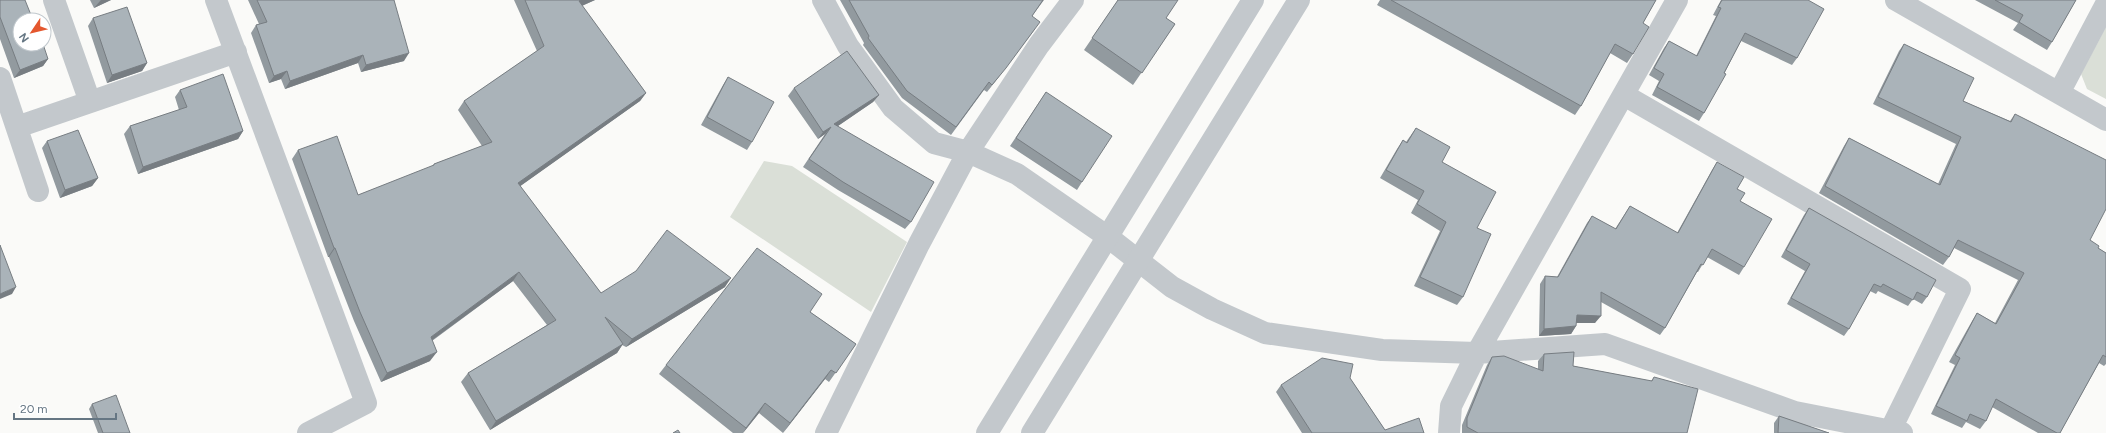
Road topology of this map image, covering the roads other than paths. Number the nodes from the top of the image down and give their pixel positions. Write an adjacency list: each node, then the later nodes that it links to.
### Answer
1 (54, 0): 14 (street)
2 (216, 0): 10 (street)
3 (823, 0): 17 (street)
4 (1073, 0): 17 (street)
5 (1253, 0): 19 (street)
6 (1299, 0): 20 (street)
7 (1677, 0): 13 (street)
8 (1896, 0): 12 (street)
9 (2106, 4): 12 (street)
10 (236, 52): 14 (street); 23 (street)
11 (0, 78): 16 (street)
12 (2058, 93): 15 (street)
13 (1624, 95): 21 (street); 22 (street)
14 (90, 102): 16 (street)
15 (2106, 120)
16 (17, 128): 18 (street)
17 (968, 152): 19 (street); 24 (street)
18 (38, 191)
19 (1108, 237): 20 (street); 25 (street)
20 (1139, 261): 21 (street); 26 (street)
21 (1477, 353): 22 (street); 27 (street)
22 (1896, 432)
23 (308, 433)
24 (826, 433)
25 (987, 433)
26 (1032, 433)
27 (1449, 433)

